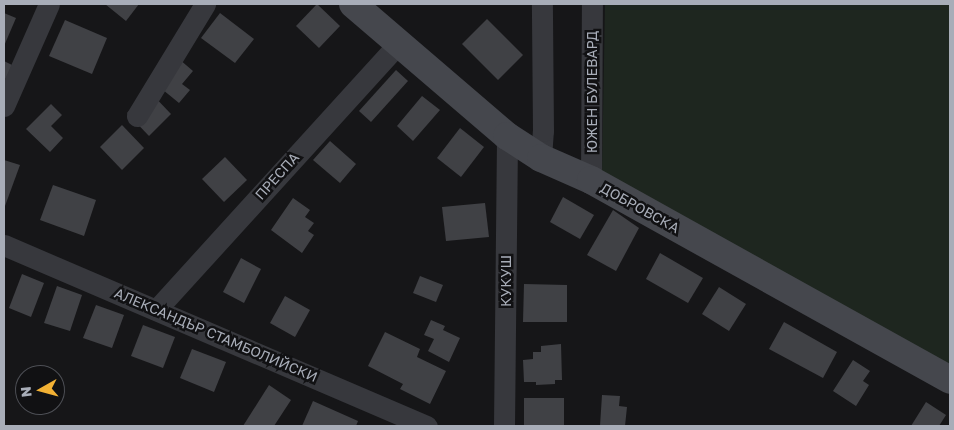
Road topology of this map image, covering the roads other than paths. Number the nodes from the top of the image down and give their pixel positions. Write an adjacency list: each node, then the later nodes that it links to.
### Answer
1 (49, 4): 7 (street)
2 (205, 4): 8 (street)
3 (353, 4): 6 (street, ДОБРОВСКА)
4 (542, 4): 10 (street)
5 (592, 4): 11 (street, ЮЖЕН БУЛЕВАРД)
6 (399, 43): 9 (street, ДОБРОВСКА); 13 (street, ПРЕСПА)
7 (4, 106)
8 (137, 116)
9 (507, 136): 10 (street, ДОБРОВСКА); 17 (street, КУКУШ)
10 (541, 158): 11 (street, ДОБРОВСКА)
11 (591, 180): 14 (street, ДОБРОВСКА)
12 (4, 245): 13 (street, АЛЕКСАНДЪР СТАМБОЛИЙСКИ)
13 (156, 310): 15 (street, АЛЕКСАНДЪР СТАМБОЛИЙСКИ)
14 (950, 380)
15 (390, 419): 16 (street, АЛЕКСАНДЪР СТАМБОЛИЙСКИ)
16 (427, 426)
17 (504, 426)

